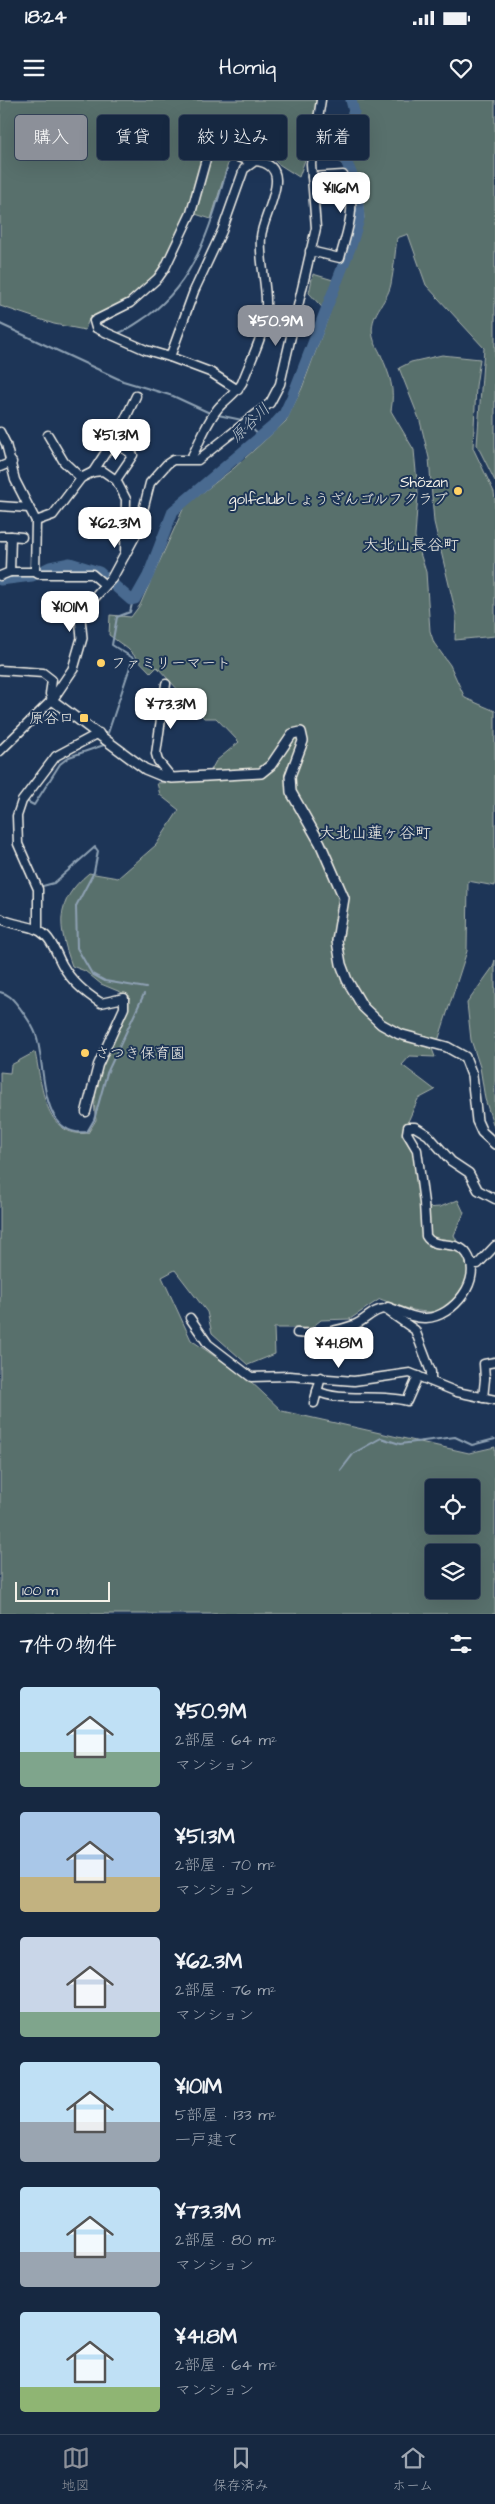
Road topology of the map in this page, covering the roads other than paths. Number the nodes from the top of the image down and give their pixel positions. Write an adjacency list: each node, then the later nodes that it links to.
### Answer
1 (321, 100): 3 (street)
2 (251, 162): 5 (street); 5 (street); 6 (street)
3 (312, 177): 4 (street); 4 (street)
4 (310, 251): 11 (street)
5 (170, 357): 6 (street)
6 (238, 390): 11 (street)
7 (136, 396): 10 (street)
8 (0, 432): 12 (street)
9 (48, 435): 15 (street)
10 (113, 441): 14 (street); 16 (street)
11 (191, 458): 20 (street)
12 (12, 462): 13 (street); 18 (street)
13 (0, 467)
14 (93, 472): 15 (street); 16 (street)
15 (81, 478): 19 (street)
16 (116, 480): 24 (street)
17 (0, 506): 18 (street)
18 (29, 508): 19 (street)
19 (36, 521): 26 (street)
20 (138, 530): 24 (street)
21 (0, 536): 22 (street)
22 (11, 536): 23 (street); 25 (street)
23 (22, 536)
24 (126, 554): 28 (street)
25 (10, 572): 26 (street); 27 (street)
26 (35, 572): 28 (street)
27 (0, 576)
28 (108, 583): 31 (street)
29 (0, 670): 31 (street)
30 (166, 684): 34 (street)
31 (52, 700): 32 (street); 33 (street)
32 (100, 734): 34 (street); 36 (street)
33 (0, 751)
34 (172, 778): 38 (street)
35 (0, 918): 36 (street)
36 (38, 930): 37 (street)
37 (86, 1112)
38 (495, 1144)
39 (495, 1199): 41 (street)
40 (495, 1246): 41 (street)
41 (471, 1264): 42 (street)
42 (385, 1309): 44 (street); 48 (street)
43 (190, 1318): 47 (street)
44 (297, 1333)
45 (495, 1362): 50 (street)
46 (418, 1376): 47 (street); 48 (street); 49 (street)
47 (321, 1377): 49 (street)
48 (431, 1381): 50 (street)
49 (317, 1391): 52 (street)
50 (482, 1398): 51 (street)
51 (495, 1400)
52 (314, 1403)

